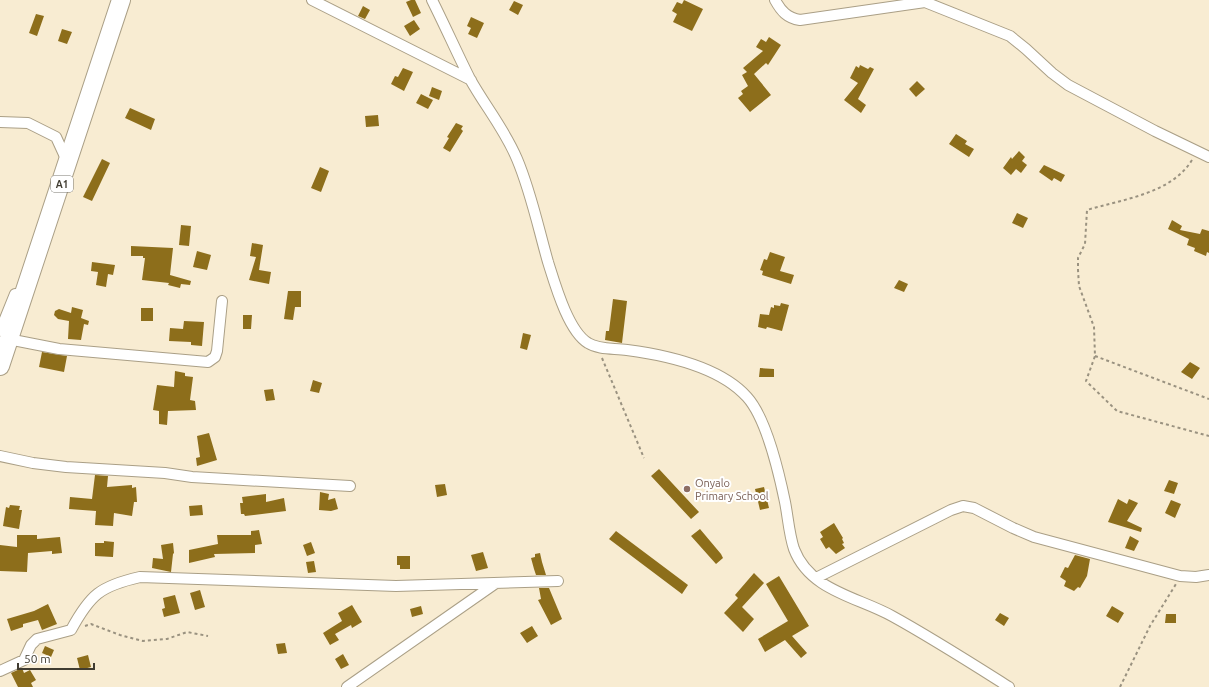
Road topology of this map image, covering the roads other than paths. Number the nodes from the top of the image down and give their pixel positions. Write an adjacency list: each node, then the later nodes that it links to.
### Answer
1 (121, 0): 8 (highway, A1)
2 (312, 0): 5 (street)
3 (432, 0): 5 (street)
4 (776, 0): 7 (street)
5 (471, 80): 15 (street)
6 (0, 122): 8 (street)
7 (1209, 157)
8 (68, 164): 10 (highway, A1)
9 (222, 302): 10 (street)
10 (4, 335): 11 (highway, A1)
11 (0, 366)
12 (0, 456): 13 (street)
13 (350, 486)
14 (1209, 575): 15 (street)
15 (816, 578): 20 (street)
16 (558, 581): 17 (street)
17 (496, 583): 18 (street); 19 (street)
18 (0, 672)
19 (347, 687)
20 (1009, 687)

